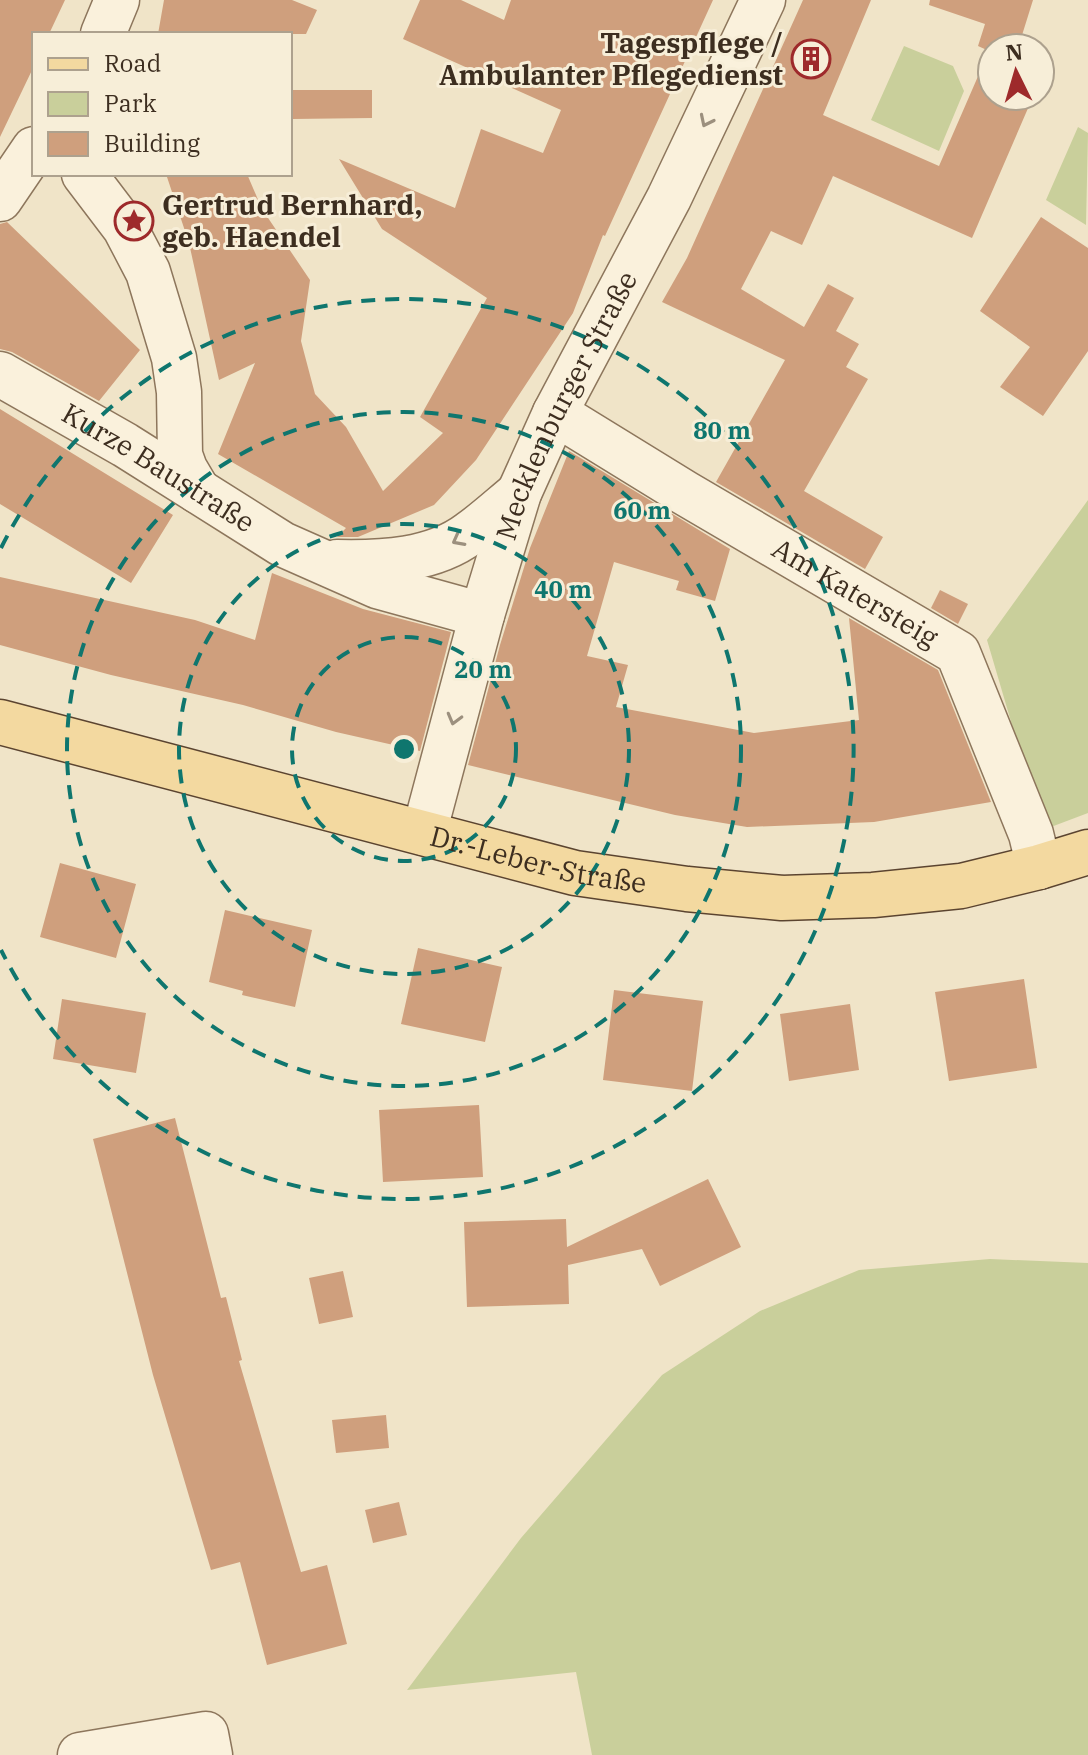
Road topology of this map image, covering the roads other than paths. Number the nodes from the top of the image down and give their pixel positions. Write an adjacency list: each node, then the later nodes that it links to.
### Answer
1 (117, 0): 3 (street)
2 (763, 0): 8 (street, Mecklenburger Straße, one-way to 8)
3 (104, 32)
4 (32, 151): 6 (street)
5 (86, 176): 9 (street)
6 (3, 185)
7 (0, 374): 10 (street, Kurze Baustraße)
8 (555, 413): 12 (street, Mecklenburger Straße); 18 (street, Am Katersteig)
9 (180, 418): 10 (street); 11 (street)
10 (125, 445): 11 (street, Kurze Baustraße)
11 (198, 491): 13 (street, Kurze Baustraße)
12 (519, 493): 13 (street, Kurze Baustraße, one-way to 13); 14 (street, Mecklenburger Straße)
13 (318, 561): 14 (street, Kurze Baustraße)
14 (482, 615): 16 (street, Mecklenburger Straße, one-way to 16)
15 (0, 722): 16 (main road, Dr.-Leber-Straße)
16 (424, 833): 18 (main road, Dr.-Leber-Straße)
17 (1088, 852): 18 (main road, Dr.-Leber-Straße)
18 (1039, 867)
19 (80, 1755): 20 (street)
20 (210, 1755)

